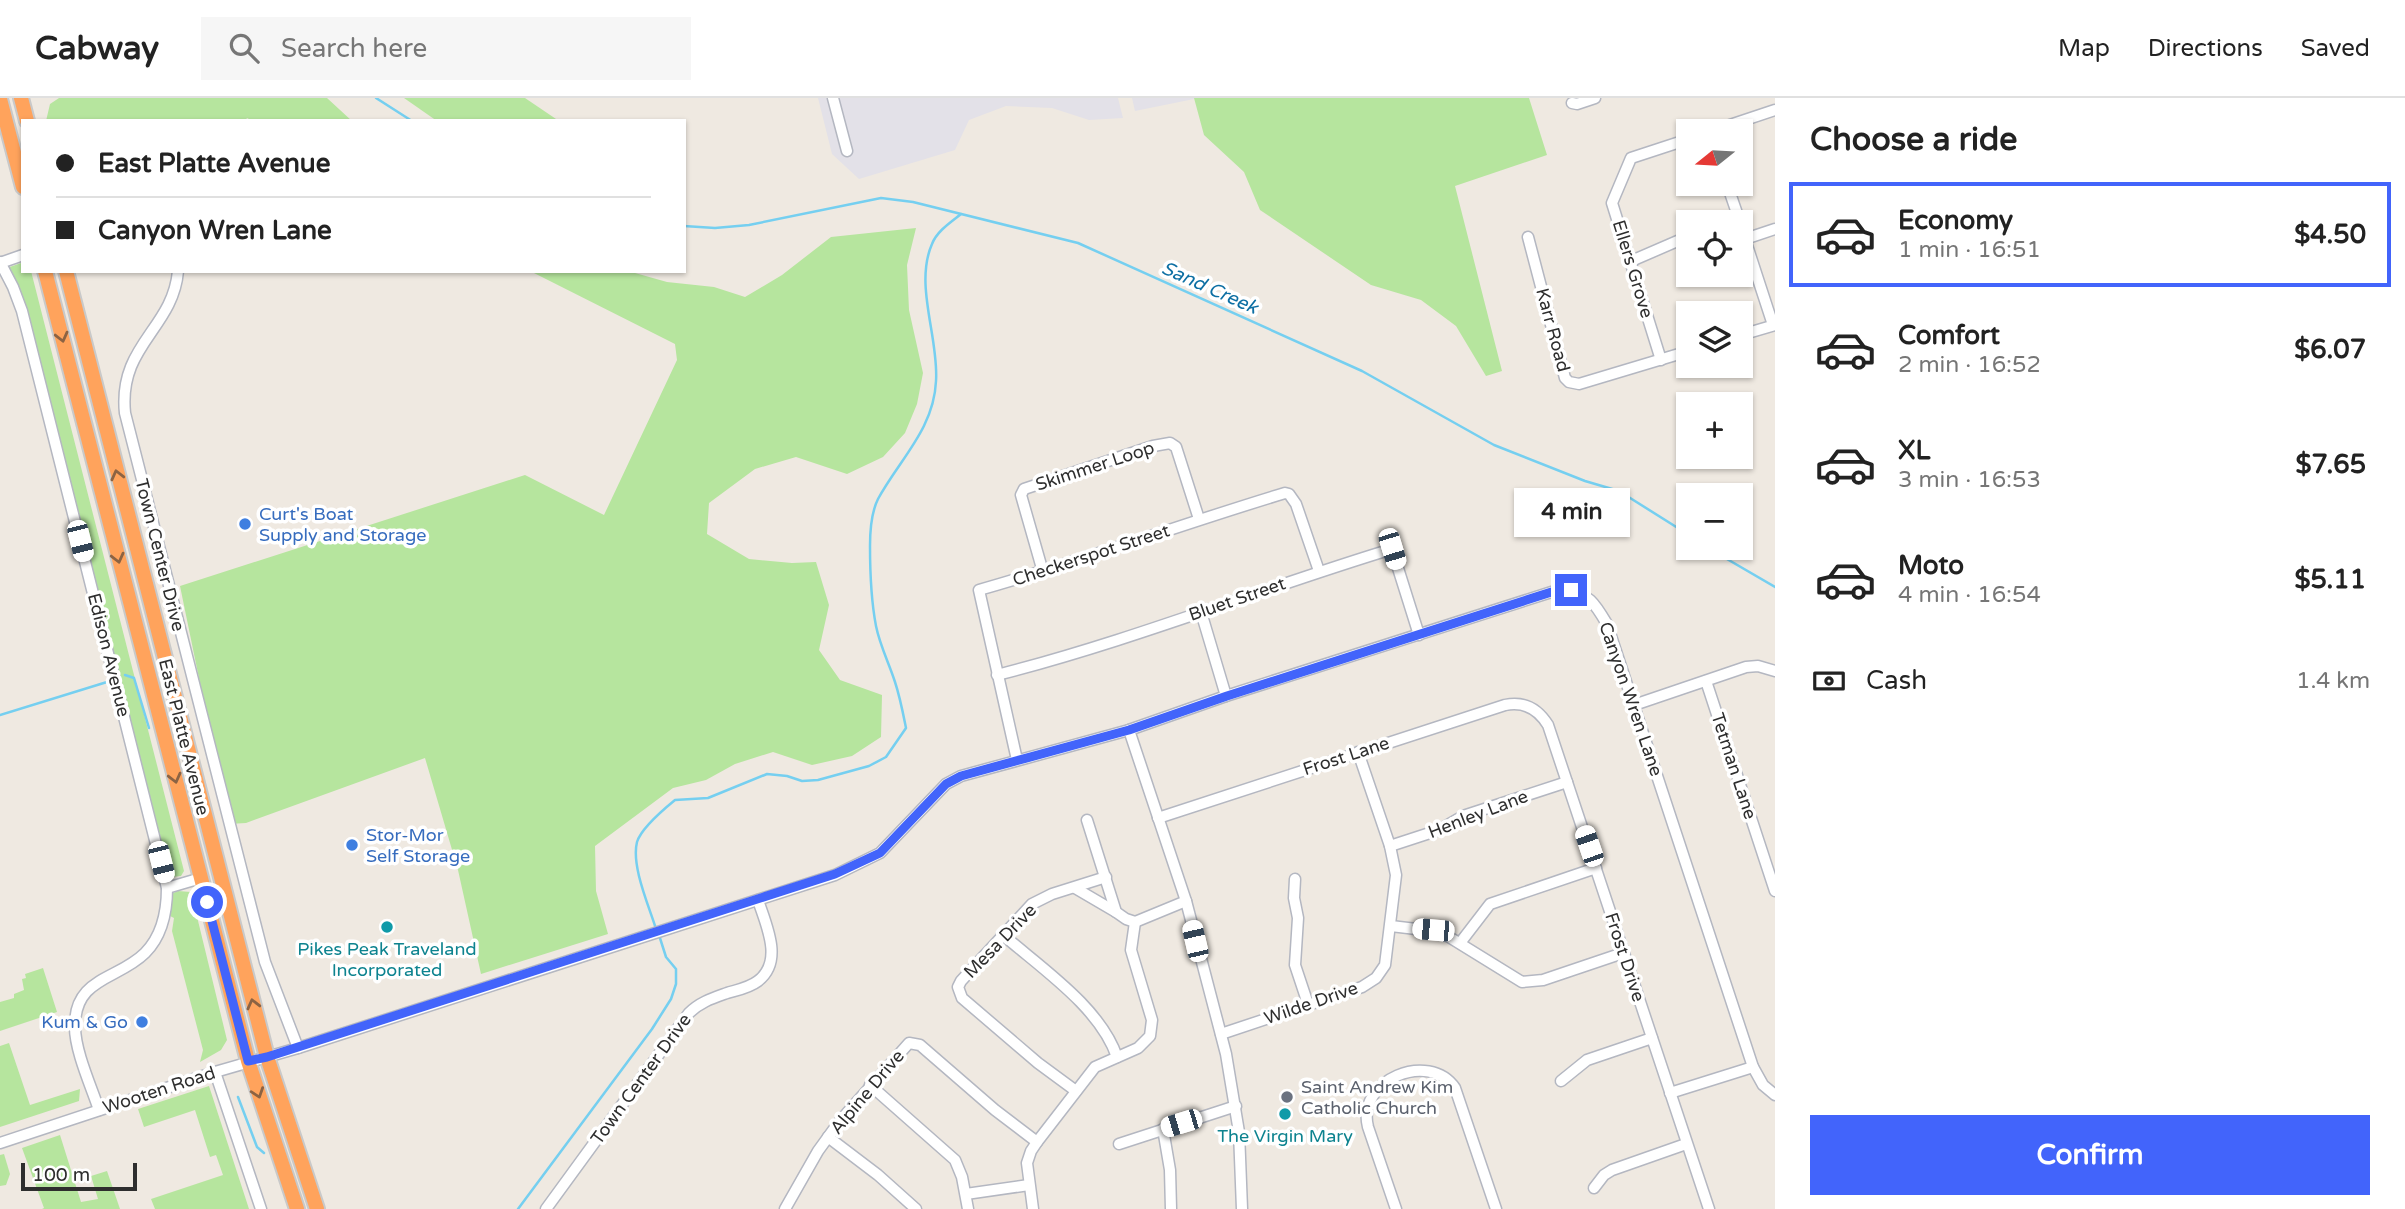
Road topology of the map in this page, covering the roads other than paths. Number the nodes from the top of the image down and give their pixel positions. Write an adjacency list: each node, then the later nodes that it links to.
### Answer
1 (21, 98): 7 (highway)
2 (833, 98): 10 (street)
3 (1595, 98): 5 (street)
4 (0, 99): 11 (highway)
5 (1569, 103)
6 (1775, 110): 8 (street)
7 (26, 119)
8 (1748, 119)
9 (1676, 143): 18 (street, Ellers Grove)
10 (847, 151)
11 (21, 179)
12 (1775, 229): 13 (street)
13 (1753, 236)
14 (1528, 237): 28 (street, Karr Road)
15 (1676, 242): 18 (street)
16 (21, 257): 17 (street)
17 (0, 262): 52 (street, Edison Avenue)
18 (1629, 262): 28 (street, Ellers Grove)
19 (1753, 263): 25 (street)
20 (46, 273): 49 (highway, East Platte Avenue, one-way to 49)
21 (60, 273): 24 (highway)
22 (66, 273): 24 (highway, East Platte Avenue)
23 (178, 273): 66 (street, Town Center Drive)
24 (74, 303): 67 (highway, East Platte Avenue, one-way to 24)
25 (1774, 325): 26 (street)
26 (1753, 331)
27 (1676, 355): 28 (street, Karr Road)
28 (1661, 360)
29 (1199, 519): 30 (street, Checkerspot Street); 31 (street, Checkerspot Street); 31 (street, Skimmer Loop)
30 (1319, 571): 32 (street, Bluet Street); 33 (street, Bluet Street)
31 (1043, 572): 35 (street, Checkerspot Street)
32 (1201, 612): 35 (street, Bluet Street); 37 (street)
33 (1419, 635): 37 (street, Canyon Wren Lane); 38 (street, Canyon Wren Lane)
34 (1775, 671): 36 (street)
35 (997, 675): 42 (street, Checkerspot Street)
36 (1706, 681): 38 (street); 54 (street, Tetman Lane)
37 (1227, 696): 40 (street, Canyon Wren Lane)
38 (1633, 705): 71 (street, Canyon Wren Lane)
39 (1535, 710): 41 (street, Frost Lane); 43 (street, Frost Drive)
40 (1129, 730): 42 (street, Canyon Wren Lane); 44 (street)
41 (1358, 752): 44 (street, Frost Lane); 46 (street, Wilde Drive)
42 (1017, 760): 51 (street, Canyon Wren Lane)
43 (1567, 782): 46 (street, Henley Lane); 47 (street, Frost Drive)
44 (1158, 818): 56 (street)
45 (1087, 820): 48 (street)
46 (1390, 846): 59 (street, Wilde Drive)
47 (1596, 867): 61 (street); 62 (street, Frost Drive)
48 (1106, 877): 53 (street, Mesa Drive); 57 (street)
49 (201, 878): 52 (street); 69 (highway, East Platte Avenue)
50 (1295, 879): 63 (street)
51 (799, 886): 55 (street, Wooten Road)
52 (167, 888): 80 (street, Edison Avenue)
53 (1075, 888): 57 (street); 60 (street, Mesa Drive)
54 (1775, 891)
55 (758, 900): 66 (street, Wooten Road); 93 (street, Town Center Drive)
56 (1186, 901): 58 (street); 64 (street)
57 (1116, 912): 58 (street)
58 (1135, 922): 68 (street)
59 (1391, 926): 61 (street); 63 (street, Wilde Drive)
60 (1002, 934): 68 (street); 76 (street, Mesa Drive)
61 (1460, 943): 62 (street)
62 (1623, 953): 65 (street, Frost Drive)
63 (1308, 1004): 64 (street, Wilde Drive)
64 (1221, 1034): 79 (street)
65 (1652, 1038): 74 (street); 77 (street, Frost Drive)
66 (298, 1048): 67 (street, Wooten Road)
67 (267, 1057): 69 (street, Wooten Road); 92 (highway, East Platte Avenue)
68 (1117, 1057): 76 (street)
69 (248, 1061): 72 (street, Wooten Road); 91 (highway, East Platte Avenue, one-way to 91)
70 (1446, 1064): 73 (street)
71 (1752, 1067): 77 (street); 78 (street, Canyon Wren Lane)
72 (215, 1072): 80 (street, Wooten Road); 90 (street)
73 (1440, 1074): 100 (street); 101 (street)
74 (1561, 1081)
75 (870, 1085): 82 (street, Alpine Drive); 83 (street, Alpine Drive); 89 (street)
76 (1076, 1091): 83 (street)
77 (1670, 1093): 86 (street, Frost Drive)
78 (1775, 1095)
79 (1236, 1106): 81 (street); 99 (street)
80 (99, 1110): 84 (street, Wooten Road)
81 (1163, 1129): 85 (street); 98 (street)
82 (828, 1137): 94 (street, Alpine Drive); 95 (street)
83 (1037, 1142): 87 (street)
84 (0, 1143)
85 (1119, 1144)
86 (1686, 1144): 88 (street); 102 (street, Frost Drive)
87 (1029, 1185): 89 (street); 97 (street)
88 (1594, 1188)
89 (966, 1194): 96 (street)
90 (261, 1209)
91 (297, 1209)
92 (317, 1209)
93 (546, 1209)
94 (785, 1209)
95 (916, 1209)
96 (968, 1209)
97 (1033, 1209)
98 (1171, 1209)
99 (1242, 1209)
100 (1396, 1209)
101 (1496, 1209)
102 (1709, 1209)

